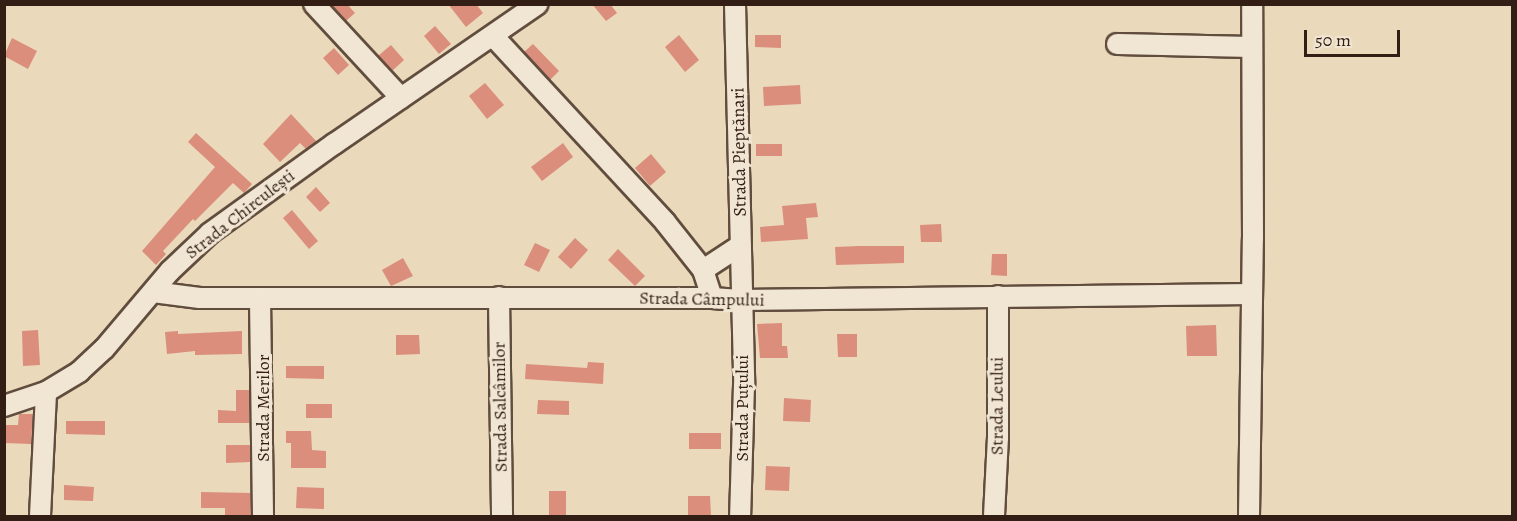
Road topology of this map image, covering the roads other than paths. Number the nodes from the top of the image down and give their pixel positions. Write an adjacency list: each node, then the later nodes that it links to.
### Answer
1 (314, 4): 8 (street)
2 (538, 4): 5 (street, Strada Chirculești)
3 (735, 4): 9 (street, Strada Pieptănari)
4 (1252, 4): 7 (street)
5 (493, 36): 8 (street, Strada Chirculești); 10 (street)
6 (1117, 44): 7 (street)
7 (1252, 47): 12 (street)
8 (401, 98): 11 (street, Strada Chirculești)
9 (741, 245): 10 (street); 17 (street, Strada Pieptănari)
10 (703, 270): 15 (street)
11 (153, 292): 16 (street, Strada Câmpului); 18 (street, Strada Chirculești)
12 (1252, 294): 13 (street, Strada Câmpului); 25 (street)
13 (998, 296): 17 (street, Strada Câmpului); 24 (street, Strada Leului)
14 (499, 297): 15 (street, Strada Câmpului); 16 (street, Strada Câmpului); 22 (street, Strada Salcâmilor)
15 (711, 297): 17 (street, Strada Câmpului)
16 (260, 299): 21 (street, Strada Merilor)
17 (740, 300): 23 (street, Strada Puțului)
18 (46, 392): 19 (street, Strada Chirculești); 20 (street)
19 (4, 406)
20 (40, 516)
21 (263, 516)
22 (502, 516)
23 (740, 516)
24 (994, 516)
25 (1249, 516)

